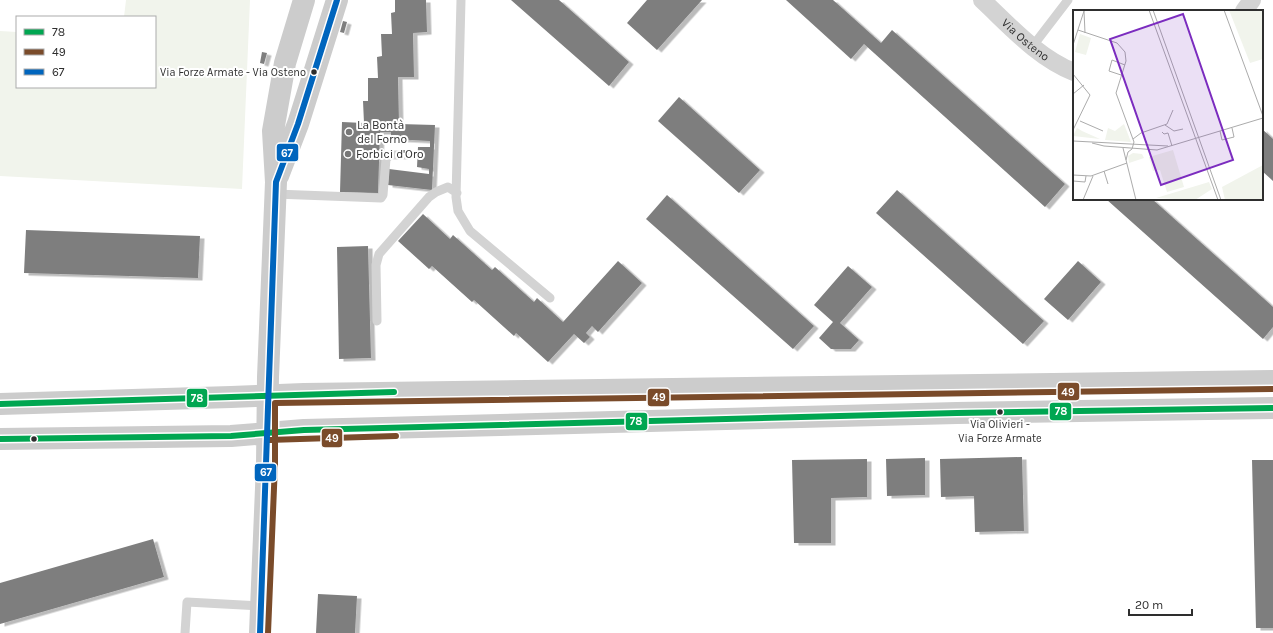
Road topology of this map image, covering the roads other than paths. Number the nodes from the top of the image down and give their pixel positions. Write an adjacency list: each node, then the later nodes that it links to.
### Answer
1 (304, 0): 11 (main road)
2 (337, 0): 11 (main road)
3 (461, 0): 12 (lane)
4 (982, 0): 8 (street, Via Osteno)
5 (1068, 0): 8 (lane)
6 (1252, 0): 7 (street)
7 (1245, 10)
8 (1032, 47): 9 (street, Via Osteno)
9 (1073, 72)
10 (408, 155): 11 (lane)
11 (275, 188): 16 (main road)
12 (457, 193): 13 (lane); 14 (lane)
13 (550, 298)
14 (377, 322)
15 (1273, 381): 16 (main road)
16 (267, 395): 17 (main road); 19 (main road)
17 (0, 404)
18 (1273, 408): 19 (main road)
19 (268, 432): 20 (main road); 21 (main road)
20 (0, 439)
21 (261, 606): 22 (lane); 23 (main road)
22 (185, 633)
23 (260, 633)

